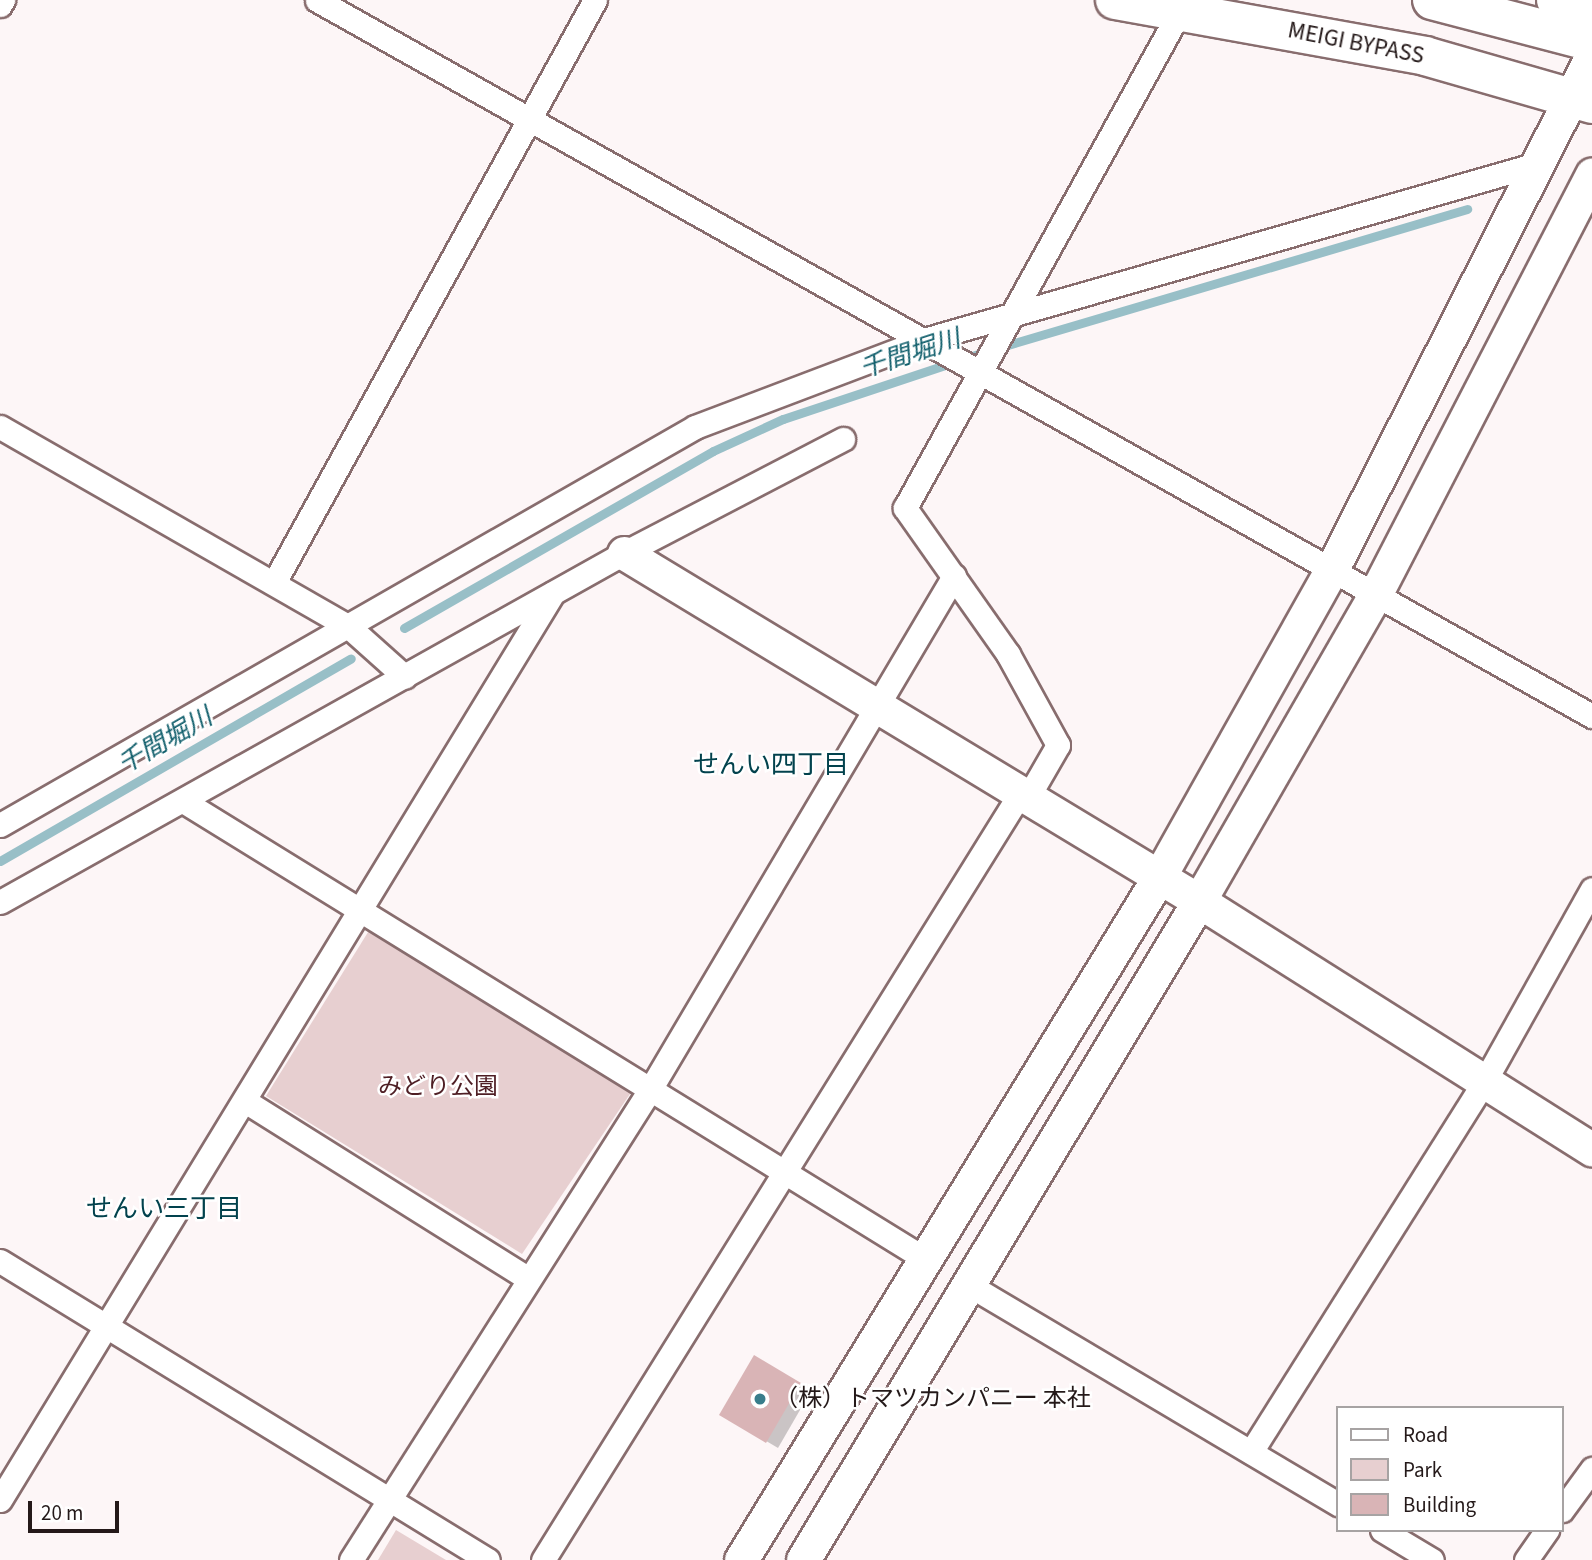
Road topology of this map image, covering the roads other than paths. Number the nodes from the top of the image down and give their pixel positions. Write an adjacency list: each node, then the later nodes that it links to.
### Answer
1 (3, 0): 8 (street)
2 (317, 0): 14 (street)
3 (595, 0): 14 (street)
4 (1115, 0): 10 (highway, MEIGI BYPASS)
5 (1556, 0): 9 (highway)
6 (1576, 0): 9 (highway)
7 (1450, 4): 11 (highway)
8 (0, 5)
9 (1592, 7)
10 (1180, 11): 13 (highway, MEIGI BYPASS); 17 (street)
11 (1592, 42)
12 (1592, 56): 13 (street)
13 (1581, 101): 15 (street)
14 (532, 122): 18 (street); 25 (street)
15 (1537, 164): 17 (street); 23 (street)
16 (1592, 175): 27 (street)
17 (1015, 319): 18 (street); 19 (street)
18 (933, 345): 19 (street); 28 (street)
19 (982, 370): 23 (street); 24 (street)
20 (0, 426): 25 (street)
21 (843, 439): 22 (street)
22 (624, 553): 26 (street); 30 (street)
23 (1333, 567): 27 (street); 35 (street)
24 (954, 576): 30 (street); 32 (street)
25 (275, 581): 28 (street)
26 (553, 593): 29 (street); 39 (street)
27 (1376, 593): 31 (street); 37 (street)
28 (348, 626): 29 (street); 34 (street)
29 (405, 677): 33 (street)
30 (877, 704): 32 (street); 41 (street)
31 (1592, 716)
32 (1025, 794): 35 (street); 44 (street)
33 (183, 802): 38 (street); 39 (street)
34 (0, 825)
35 (1159, 877): 37 (street); 45 (street)
36 (1592, 889): 40 (street)
37 (1199, 901): 40 (street); 48 (street)
38 (0, 902)
39 (361, 909): 41 (street); 42 (street)
40 (1483, 1084): 43 (street); 50 (street)
41 (651, 1088): 44 (street); 47 (street)
42 (245, 1101): 47 (street); 49 (street)
43 (1592, 1149)
44 (788, 1174): 45 (street); 60 (street)
45 (925, 1259): 61 (street)
46 (0, 1261): 49 (street)
47 (528, 1279): 52 (street)
48 (969, 1285): 50 (street); 62 (street)
49 (108, 1327): 52 (street); 53 (street)
50 (1251, 1452): 54 (street)
51 (1592, 1469): 55 (street)
52 (388, 1499): 58 (street); 59 (street)
53 (0, 1500)
54 (1336, 1503)
55 (1564, 1507)
56 (1385, 1532): 63 (street)
57 (1547, 1532): 64 (street)
58 (351, 1560)
59 (488, 1560)
60 (543, 1560)
61 (741, 1560)
62 (803, 1560)
63 (1432, 1560)
64 (1526, 1560)

